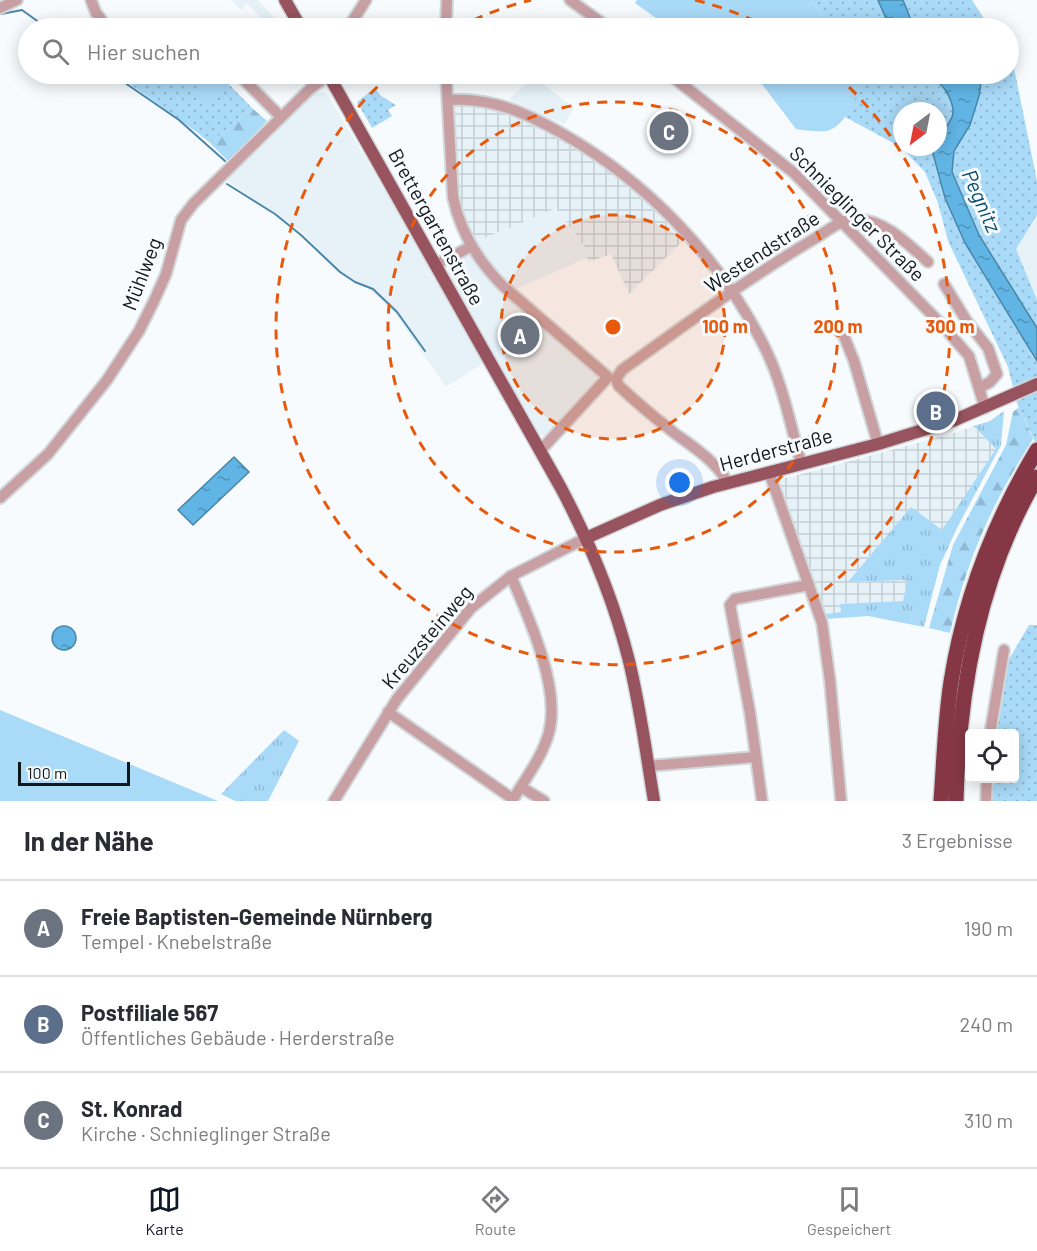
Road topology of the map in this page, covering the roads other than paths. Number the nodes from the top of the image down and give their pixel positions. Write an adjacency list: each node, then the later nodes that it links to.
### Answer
1 (17, 0): 7 (street)
2 (91, 0): 8 (street)
3 (285, 0): 9 (main road)
4 (366, 0): 10 (street)
5 (447, 0): 11 (street)
6 (570, 0): 12 (street)
7 (0, 8)
8 (100, 18)
9 (296, 18)
10 (354, 18)
11 (446, 18)
12 (595, 18)
13 (248, 84): 19 (street)
14 (314, 84): 19 (street, Mühlweg)
15 (334, 84): 23 (main road, Brettergartenstraße)
16 (447, 84): 18 (street)
17 (682, 84): 20 (street, Schnieglinger Straße)
18 (448, 100): 21 (street); 25 (street)
19 (280, 117): 38 (street, Mühlweg)
20 (843, 222): 22 (street); 25 (street, Westendstraße); 29 (street, Schnieglinger Straße)
21 (472, 246): 23 (street); 27 (street)
22 (928, 262)
23 (435, 265): 33 (main road, Brettergartenstraße)
24 (944, 284): 29 (street)
25 (732, 291): 27 (street, Westendstraße); 34 (street)
26 (835, 327): 31 (street)
27 (612, 378): 33 (street, Westendstraße); 37 (street)
28 (1037, 384): 30 (main road, Herderstraße)
29 (979, 388): 30 (street, Schnieglinger Straße)
30 (985, 408): 31 (main road, Herderstraße)
31 (878, 444): 34 (main road, Herderstraße)
32 (1037, 450): 55 (highway)
33 (543, 456): 39 (main road, Brettergartenstraße)
34 (801, 463): 35 (main road, Herderstraße)
35 (769, 472): 37 (main road, Herderstraße); 41 (street)
36 (1037, 477): 56 (highway)
37 (728, 483): 39 (main road, Herderstraße)
38 (0, 498)
39 (586, 538): 40 (street, Kreuzsteinweg); 46 (main road, Brettergartenstraße)
40 (511, 576): 43 (street, Kreuzsteinweg); 48 (street)
41 (809, 585): 45 (street); 54 (street)
42 (1004, 650): 44 (street)
43 (388, 712): 49 (street); 50 (street, Kreuzsteinweg)
44 (991, 729)
45 (756, 757): 46 (street); 53 (street)
46 (648, 766): 52 (main road, Brettergartenstraße)
47 (987, 783): 57 (street)
48 (520, 787): 49 (street); 51 (street)
49 (512, 800)
50 (334, 801)
51 (544, 801)
52 (654, 801)
53 (762, 801)
54 (841, 801)
55 (941, 801)
56 (956, 801)
57 (986, 801)

